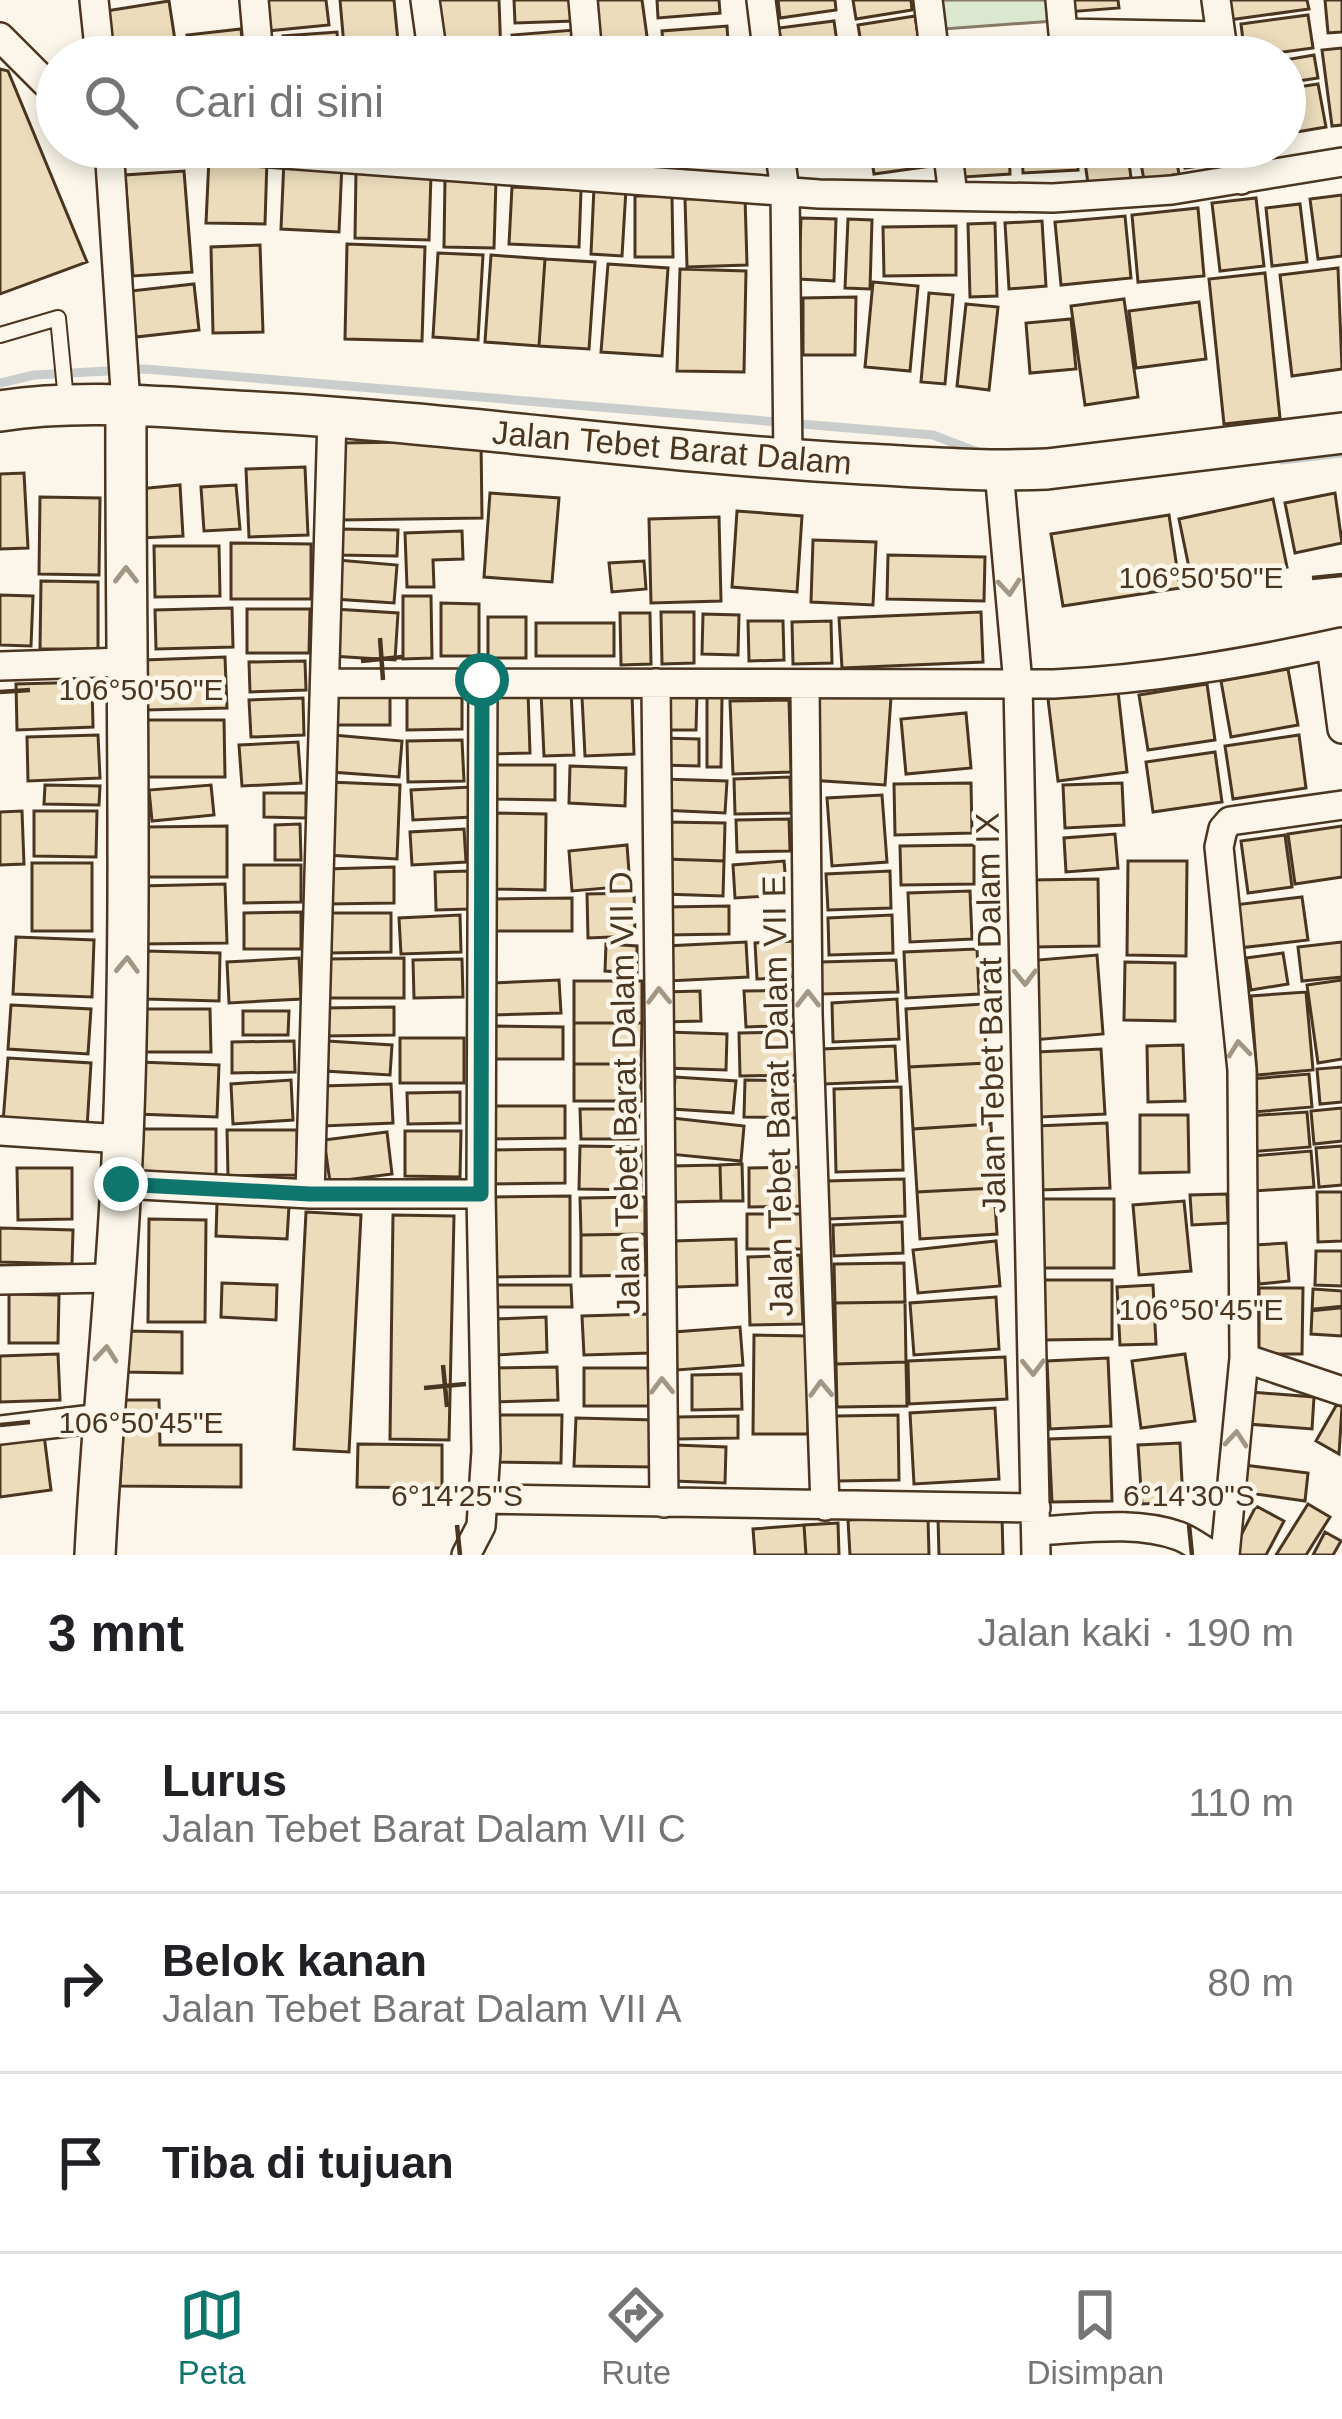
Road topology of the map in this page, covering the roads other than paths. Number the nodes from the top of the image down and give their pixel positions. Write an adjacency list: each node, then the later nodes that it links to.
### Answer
1 (94, 0): 9 (street)
2 (254, 0): 10 (street)
3 (425, 0): 11 (street)
4 (583, 0): 12 (street)
5 (760, 0): 13 (street)
6 (928, 0): 14 (street)
7 (1060, 0): 15 (street)
8 (1216, 0): 16 (street)
9 (98, 36)
10 (257, 36)
11 (430, 36)
12 (586, 36)
13 (765, 36)
14 (932, 36)
15 (1100, 36)
16 (1221, 36)
17 (0, 37): 18 (street)
18 (36, 73)
19 (1342, 162): 27 (street)
20 (110, 168): 32 (street)
21 (526, 168): 26 (street)
22 (597, 168): 26 (street)
23 (782, 168): 28 (street)
24 (950, 168): 29 (street)
25 (1239, 168): 27 (street)
26 (598, 177): 28 (street)
27 (1240, 180): 29 (street)
28 (785, 190): 29 (street); 36 (street)
29 (953, 195)
30 (0, 335): 31 (lane)
31 (67, 405): 32 (street, Jalan Tebet Barat Dalam); 33 (street, Jalan Tebet Barat Dalam)
32 (126, 405): 34 (street, Jalan Tebet Barat Dalam); 39 (street, one-way to 32)
33 (0, 411)
34 (332, 416): 36 (street, Jalan Tebet Barat Dalam); 42 (street)
35 (1342, 433): 37 (street, Jalan Tebet Barat Dalam)
36 (789, 446): 37 (street, Jalan Tebet Barat Dalam)
37 (1019, 470): 44 (street, Jalan Tebet Barat Dalam IX, one-way to 44)
38 (1336, 644): 44 (street); 46 (street)
39 (125, 662): 40 (street); 49 (street, one-way to 39)
40 (0, 666)
41 (482, 680): 42 (street); 43 (street); 52 (street)
42 (325, 682): 51 (street)
43 (656, 683): 45 (street); 60 (street, Jalan Tebet Barat Dalam VII D, one-way to 43)
44 (1018, 684): 45 (street); 62 (street, Jalan Tebet Barat Dalam IX, one-way to 62)
45 (805, 685): 61 (street, Jalan Tebet Barat Dalam VII E, one-way to 45)
46 (1342, 729)
47 (1342, 805): 55 (street, one-way to 47)
48 (0, 1131): 49 (street)
49 (122, 1139): 50 (street)
50 (121, 1184): 51 (street); 53 (street)
51 (310, 1194): 52 (street)
52 (481, 1194): 59 (street)
53 (112, 1279): 54 (street); 57 (street, one-way to 53)
54 (0, 1280)
55 (1244, 1358): 56 (street); 66 (street, one-way to 55)
56 (1342, 1391)
57 (101, 1418): 58 (street); 63 (street)
58 (0, 1430)
59 (485, 1499): 60 (street); 64 (street)
60 (664, 1503): 61 (street)
61 (825, 1506): 62 (street)
62 (1036, 1531): 65 (street)
63 (95, 1555)
64 (466, 1555)
65 (1212, 1555)
66 (1225, 1555)

